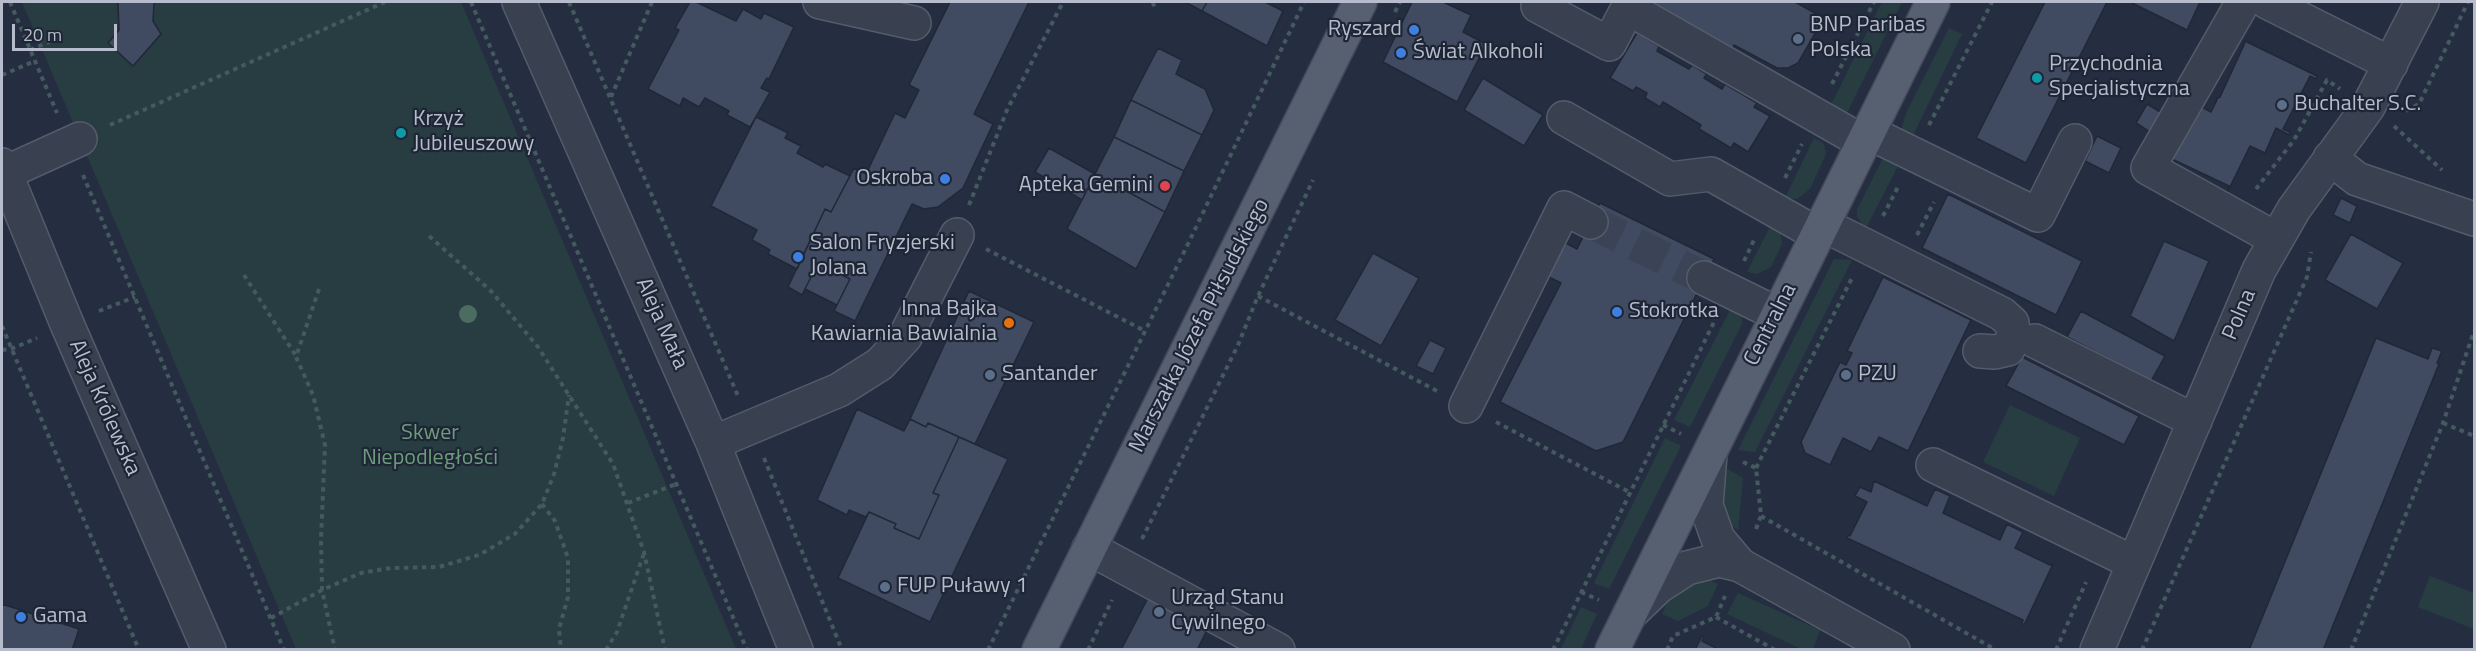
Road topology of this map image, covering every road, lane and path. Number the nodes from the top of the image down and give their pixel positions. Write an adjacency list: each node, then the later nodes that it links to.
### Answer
1 (10, 2): 25 (path)
2 (385, 2): 34 (path)
3 (471, 2): 72 (path)
4 (519, 2): 69 (street, Aleja Mała)
5 (569, 2): 29 (path)
6 (652, 2): 29 (path)
7 (820, 2): 23 (street)
8 (1063, 2): 45 (path)
9 (1153, 2): 21 (path)
10 (1304, 2): 49 (path)
11 (1360, 2): 52 (main road, Marszałka Józefa Piłsudskiego)
12 (1400, 2): 22 (path)
13 (1874, 2): 31 (path)
14 (1933, 2): 33 (main road, Centralna)
15 (2243, 2): 47 (street)
16 (2267, 2): 27 (street)
17 (2422, 2): 27 (street, Polna)
18 (2468, 2): 30 (path)
19 (1630, 5): 20 (street); 31 (street)
20 (1538, 6)
21 (1154, 7)
22 (1395, 12)
23 (914, 23)
24 (61, 37): 25 (path)
25 (30, 50): 26 (path)
26 (35, 61): 28 (path); 34 (path)
27 (2391, 64): 30 (street, Polna)
28 (2, 75)
29 (610, 97): 67 (path)
30 (2378, 113): 36 (street, Polna); 40 (path)
31 (1816, 115): 33 (street); 41 (path)
32 (1564, 118): 41 (street)
33 (1865, 137): 39 (street); 44 (main road, Centralna)
34 (75, 141): 37 (street); 85 (path)
35 (2075, 141): 39 (street)
36 (2330, 158): 42 (street); 47 (street, Polna)
37 (3, 169): 88 (street, Aleja Królewska)
38 (1318, 171): 55 (path)
39 (1950, 172): 50 (path)
40 (2448, 176)
41 (1770, 208): 44 (street); 53 (path)
42 (2475, 219)
43 (1591, 222): 64 (street)
44 (1820, 229): 50 (street); 56 (main road, Centralna)
45 (957, 235): 58 (path); 67 (street)
46 (429, 236): 63 (path)
47 (2276, 239): 65 (street, Polna)
48 (2312, 246): 106 (path)
49 (1182, 256): 52 (path); 58 (path)
50 (1902, 264): 61 (street)
51 (244, 275): 62 (path)
52 (1225, 278): 55 (path); 77 (main road, Marszałka Józefa Piłsudskiego)
53 (1717, 284): 56 (street); 73 (path)
54 (319, 289): 62 (path)
55 (1258, 296): 64 (path); 81 (path)
56 (1777, 314): 70 (main road, Centralna)
57 (2, 326): 87 (path)
58 (1145, 331): 97 (path)
59 (2475, 331): 66 (path)
60 (2035, 341): 65 (street)
61 (1980, 351)
62 (297, 357): 82 (path)
63 (570, 395): 74 (path); 75 (path)
64 (1466, 406): 73 (path)
65 (2195, 421): 79 (street, Polna)
66 (2443, 423): 68 (path); 107 (path)
67 (751, 427): 69 (street); 96 (path)
68 (2475, 436)
69 (713, 443): 95 (street, Aleja Mała)
70 (1710, 448): 80 (street); 83 (main road, Centralna)
71 (1932, 465): 79 (street)
72 (676, 484): 74 (path); 94 (path)
73 (1631, 493): 101 (path)
74 (628, 503): 78 (path)
75 (542, 504): 82 (path); 91 (path)
76 (1761, 516): 104 (path)
77 (1089, 549): 81 (street); 98 (main road, Marszałka Józefa Piłsudskiego)
78 (644, 552): 92 (path); 93 (path)
79 (2134, 562): 105 (street, Polna)
80 (1740, 565): 83 (street); 86 (street)
81 (1127, 569): 99 (path); 100 (street)
82 (322, 590): 85 (path); 90 (path)
83 (1629, 615): 102 (main road, Centralna)
84 (1716, 617): 103 (path)
85 (271, 618): 89 (path)
86 (1877, 646)
87 (139, 650)
88 (208, 650)
89 (284, 650)
90 (335, 650)
91 (561, 650)
92 (606, 650)
93 (665, 650)
94 (747, 650)
95 (796, 650)
96 (842, 650)
97 (988, 650)
98 (1039, 650)
99 (1088, 650)
100 (1278, 650)
101 (1553, 650)
102 (1612, 650)
103 (1775, 650)
104 (1996, 650)
105 (2097, 650)
106 (2142, 650)
107 (2351, 650)

